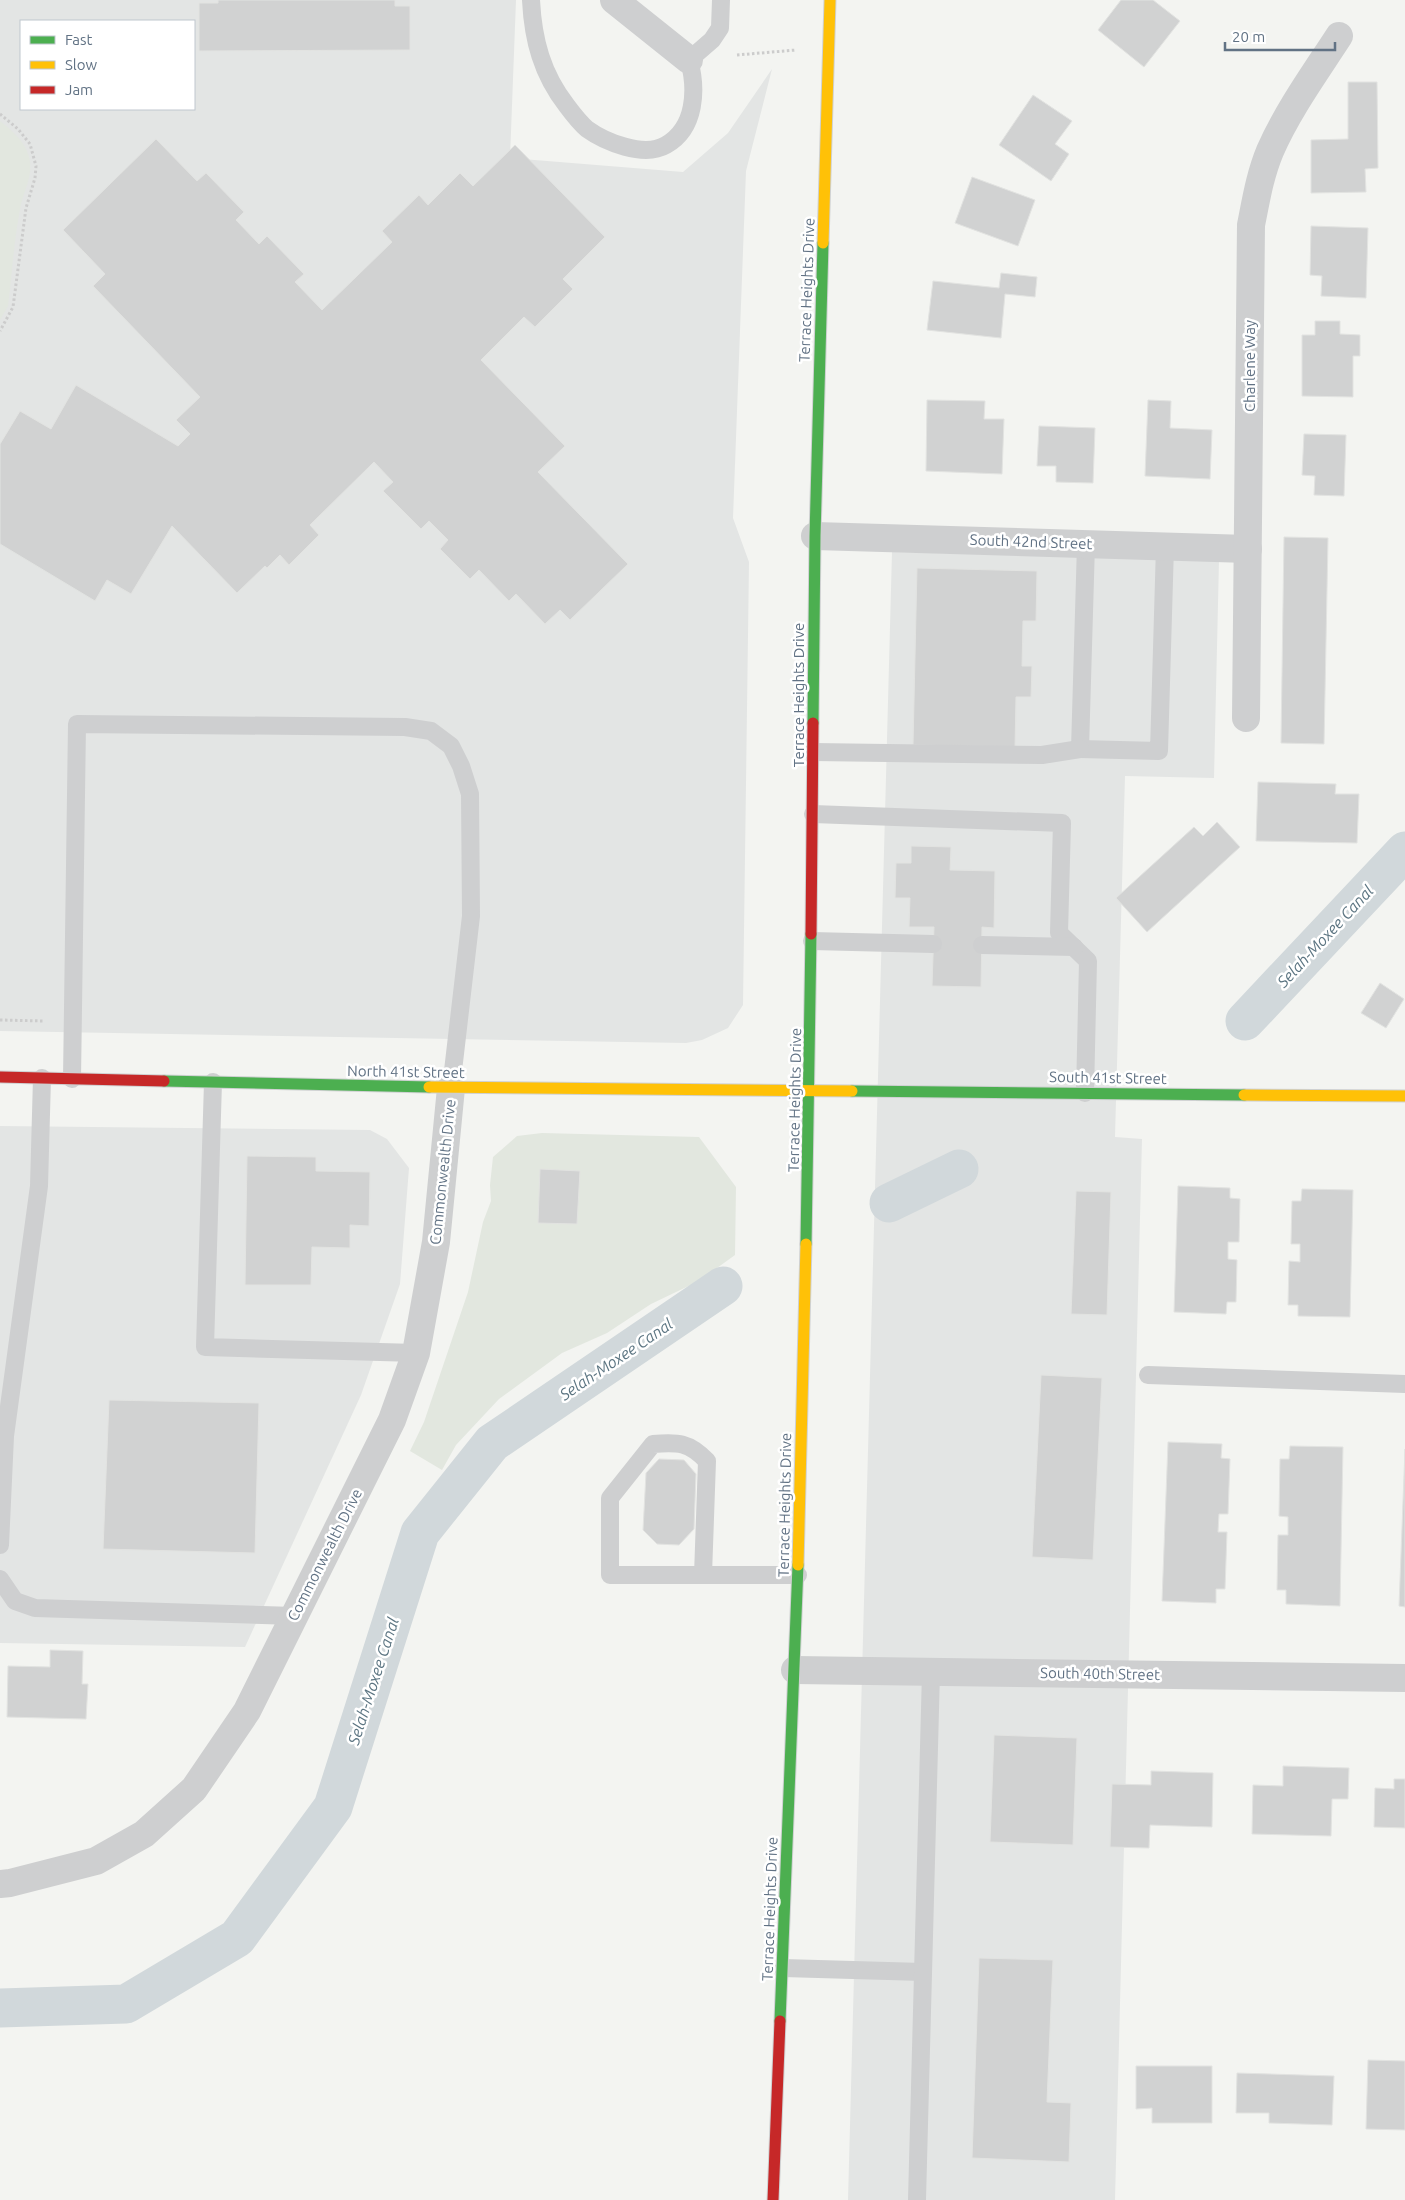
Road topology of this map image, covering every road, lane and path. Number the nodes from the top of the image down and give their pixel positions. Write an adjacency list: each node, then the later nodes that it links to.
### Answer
1 (531, 0): 7 (lane)
2 (614, 0): 7 (street)
3 (721, 0): 7 (lane)
4 (830, 0): 6 (main road, Terrace Heights Drive)
5 (1339, 36): 13 (street, Charlene Way)
6 (829, 47): 7 (path); 10 (main road, Terrace Heights Drive)
7 (689, 60)
8 (0, 114): 9 (path)
9 (0, 331)
10 (815, 536): 11 (street, South 42nd Street); 16 (main road, Terrace Heights Drive)
11 (1086, 544): 12 (street, South 42nd Street); 15 (lane)
12 (1165, 546): 13 (street, South 42nd Street); 15 (lane)
13 (1248, 548): 14 (street, Charlene Way)
14 (1246, 718)
15 (1080, 749): 16 (lane)
16 (813, 752): 17 (main road, Terrace Heights Drive)
17 (813, 814): 18 (main road, Terrace Heights Drive); 21 (lane)
18 (812, 941): 19 (lane); 29 (main road, Terrace Heights Drive)
19 (933, 944)
20 (982, 945): 21 (lane)
21 (1074, 947): 30 (lane)
22 (0, 1020): 23 (path)
23 (73, 1022): 26 (lane); 28 (lane)
24 (0, 1077): 25 (main road, North 41st Street)
25 (42, 1078): 26 (main road, North 41st Street); 35 (lane)
26 (72, 1079): 27 (main road, North 41st Street)
27 (213, 1082): 28 (main road, North 41st Street); 32 (lane)
28 (451, 1088): 29 (main road, North 41st Street); 32 (street, Commonwealth Drive)
29 (810, 1091): 30 (main road, South 41st Street); 37 (main road, Terrace Heights Drive)
30 (1085, 1093): 31 (main road, South 41st Street)
31 (1405, 1096)
32 (416, 1353): 39 (street, Commonwealth Drive)
33 (1148, 1375): 34 (lane)
34 (1405, 1384)
35 (0, 1544)
36 (703, 1575): 36 (lane); 37 (lane)
37 (798, 1575): 40 (main road, Terrace Heights Drive)
38 (0, 1579): 39 (lane)
39 (294, 1616): 43 (street, Commonwealth Drive)
40 (795, 1670): 41 (street, South 40th Street); 44 (main road, Terrace Heights Drive)
41 (931, 1672): 42 (street, South 40th Street); 45 (lane)
42 (1405, 1678)
43 (0, 1884)
44 (783, 1968): 45 (lane); 46 (main road, Terrace Heights Drive)
45 (923, 1972): 47 (lane)
46 (774, 2200)
47 (917, 2200)

